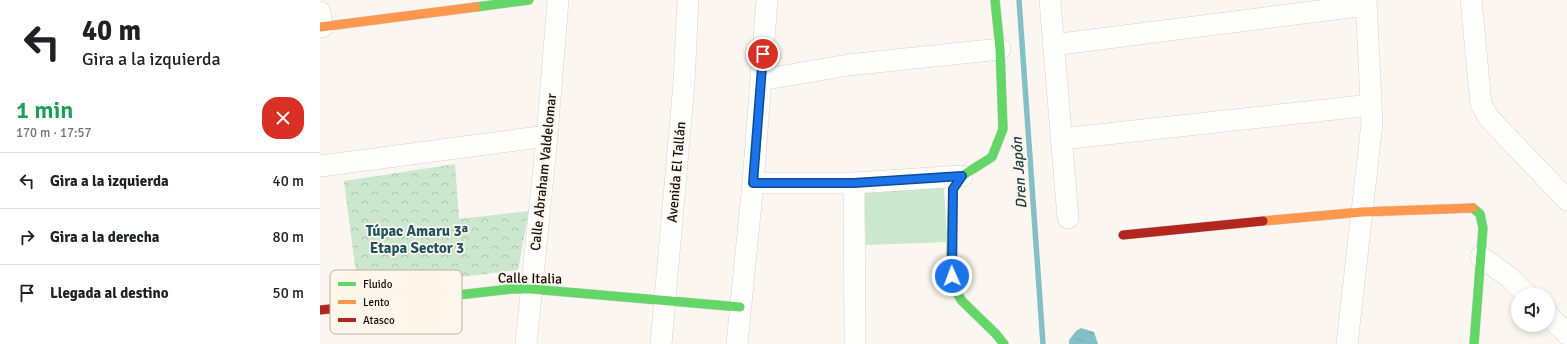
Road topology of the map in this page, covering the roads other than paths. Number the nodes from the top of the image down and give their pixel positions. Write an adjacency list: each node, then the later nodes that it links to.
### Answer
1 (529, 0): 9 (street)
2 (558, 0): 15 (street, Calle Abraham Valdelomar)
3 (688, 0): 29 (street, Avenida El Tallán)
4 (767, 0): 13 (street)
5 (995, 0): 12 (street)
6 (1050, 0): 11 (street)
7 (1471, 0): 21 (street)
8 (1366, 2): 11 (street); 14 (street)
9 (453, 5): 10 (street)
10 (321, 22)
11 (1053, 45): 16 (street)
12 (1000, 49): 13 (street); 18 (street)
13 (761, 80): 19 (street)
14 (1371, 105): 16 (street); 22 (street)
15 (547, 136): 17 (street); 27 (street, Calle Abraham Valdelomar)
16 (1061, 139): 23 (street)
17 (320, 166)
18 (962, 176): 20 (street); 39 (street)
19 (753, 183): 20 (street); 30 (street)
20 (854, 183): 38 (street)
21 (1567, 200)
22 (1362, 212): 24 (street); 25 (street); 40 (street)
23 (1068, 218)
24 (1123, 235)
25 (1481, 257): 26 (street); 41 (street)
26 (1520, 288)
27 (531, 289): 28 (street, Calle Italia); 29 (street, Calle Italia); 35 (street, Calle Abraham Valdelomar)
28 (462, 294)
29 (665, 301): 30 (street, Calle Italia); 36 (street, Avenida El Tallán)
30 (740, 307): 37 (street)
31 (330, 309): 32 (street, Calle Italia)
32 (320, 310)
33 (1555, 323): 34 (street)
34 (1567, 334)
35 (526, 344)
36 (661, 344)
37 (737, 344)
38 (855, 344)
39 (1004, 344)
40 (1346, 344)
41 (1474, 344)

